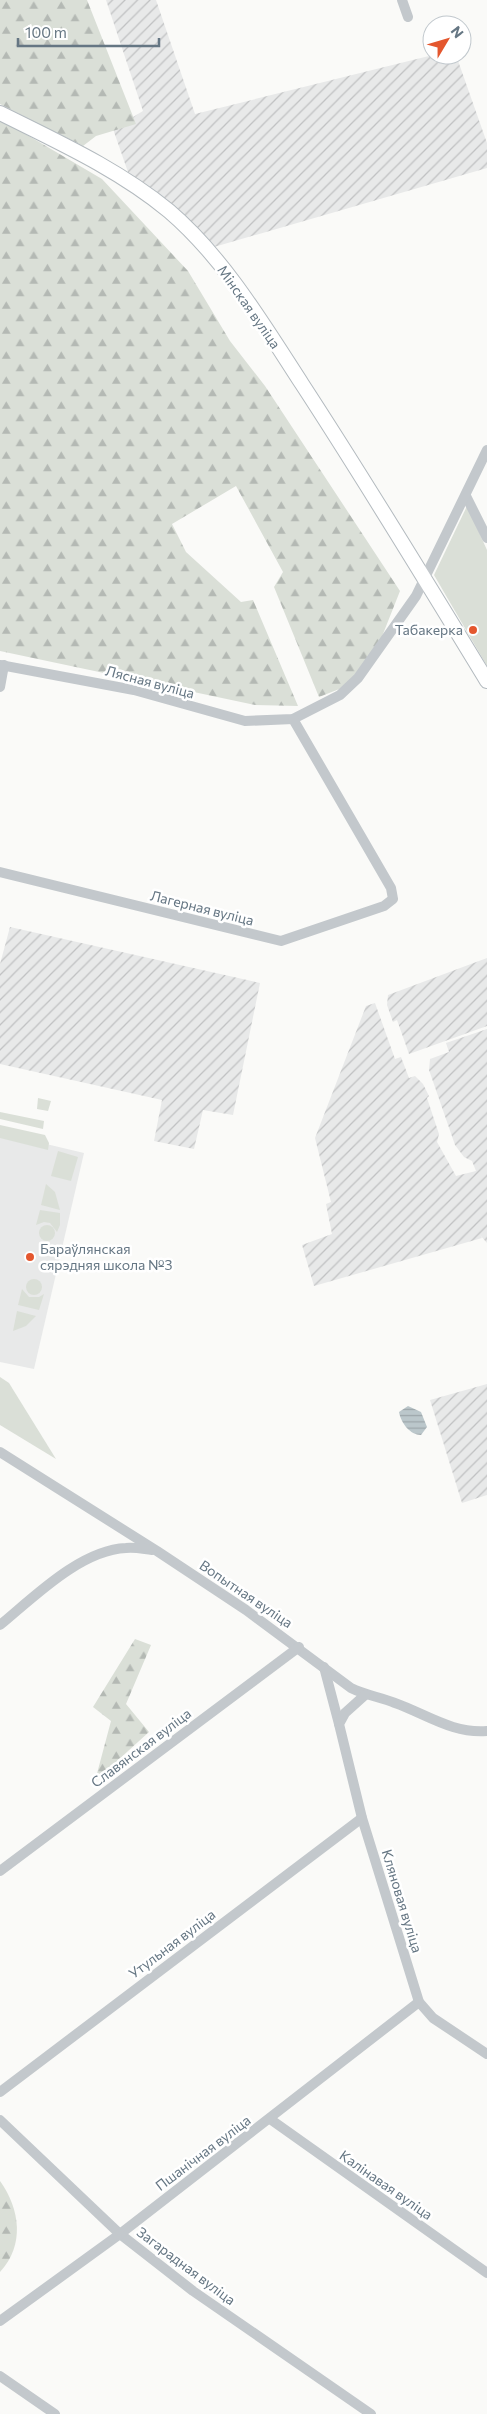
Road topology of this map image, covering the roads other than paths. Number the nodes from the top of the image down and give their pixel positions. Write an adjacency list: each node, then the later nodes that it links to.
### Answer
1 (402, 0): 2 (street)
2 (408, 17)
3 (0, 112): 7 (main road, Мінская вуліца)
4 (487, 450): 5 (street)
5 (466, 496): 6 (street); 7 (street)
6 (487, 538)
7 (425, 577): 9 (main road, Мінская вуліца); 11 (street)
8 (2, 665): 10 (street); 11 (street, Лясная вуліца)
9 (487, 681)
10 (0, 687)
11 (293, 719): 12 (street, Лагерная вуліца)
12 (0, 872)
13 (0, 1452): 14 (street, Вопытная вуліца)
14 (157, 1551): 15 (street); 16 (street, Вопытная вуліца)
15 (0, 1625)
16 (298, 1647): 17 (street, Вопытная вуліца); 22 (street, Славянская вуліца)
17 (324, 1667): 18 (street, Вопытная вуліца); 19 (street, Кляновая вуліца)
18 (365, 1695): 19 (street); 20 (street, Вопытная вуліца)
19 (339, 1724): 21 (street, Кляновая вуліца)
20 (487, 1731)
21 (362, 1818): 23 (street, Кляновая вуліца); 25 (street, Утульная вуліца)
22 (0, 1871)
23 (419, 2002): 24 (street, Кляновая вуліца); 26 (street, Пшанічная вуліца)
24 (487, 2054)
25 (0, 2092)
26 (270, 2119): 28 (street, Пшанічная вуліца); 29 (street, Калінавая вуліца)
27 (0, 2120): 28 (street, Загарадная вуліца)
28 (120, 2234): 30 (street, Пшанічная вуліца); 33 (street, Загарадная вуліца)
29 (487, 2273)
30 (0, 2321)
31 (0, 2376): 32 (street)
32 (55, 2414)
33 (372, 2414)

